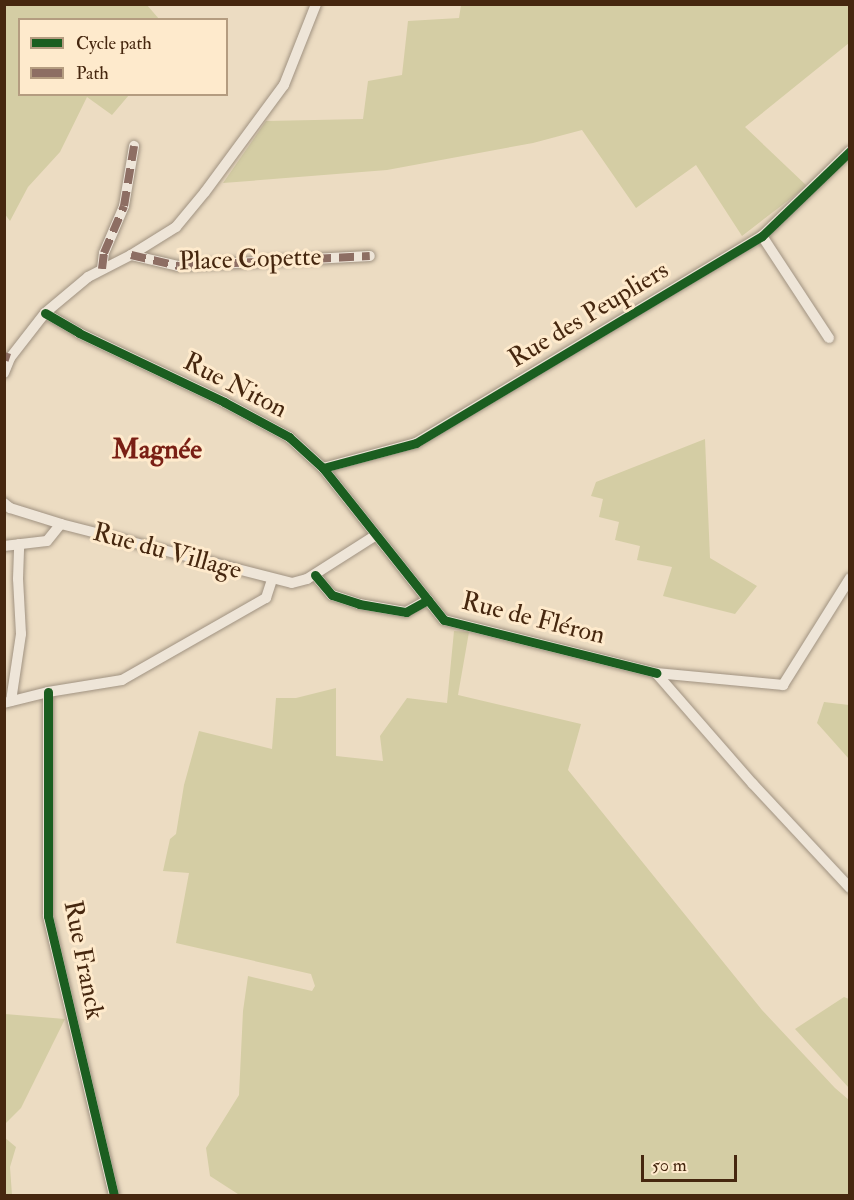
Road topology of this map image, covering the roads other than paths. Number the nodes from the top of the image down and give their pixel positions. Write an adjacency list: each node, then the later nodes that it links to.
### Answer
1 (316, 4): 5 (street)
2 (134, 146): 7 (street)
3 (849, 151): 4 (street, Rue des Peupliers)
4 (762, 236): 9 (street); 11 (street, Rue des Peupliers)
5 (131, 255): 6 (street, Place Copette); 7 (street)
6 (370, 256)
7 (102, 269): 8 (street)
8 (45, 313): 10 (street); 11 (street, Rue Niton)
9 (829, 338)
10 (4, 373)
11 (324, 468): 14 (street, Rue Niton)
12 (4, 503): 13 (street, Rue du Village)
13 (61, 524): 15 (street, Rue du Village); 19 (street, Rue du Village)
14 (376, 535): 17 (street, Rue du Village); 20 (street, Rue Niton)
15 (19, 544): 16 (street, Rue du Village); 23 (street)
16 (4, 546)
17 (315, 574): 19 (street, Rue du Village); 20 (street, Rue de Fléron)
18 (849, 578): 21 (street, Rue de Fléron)
19 (272, 580): 22 (street)
20 (428, 600): 21 (street, Rue de Fléron)
21 (657, 673): 24 (street)
22 (48, 692): 23 (street); 25 (street, Rue Franck)
23 (8, 702)
24 (849, 888)
25 (114, 1196)

